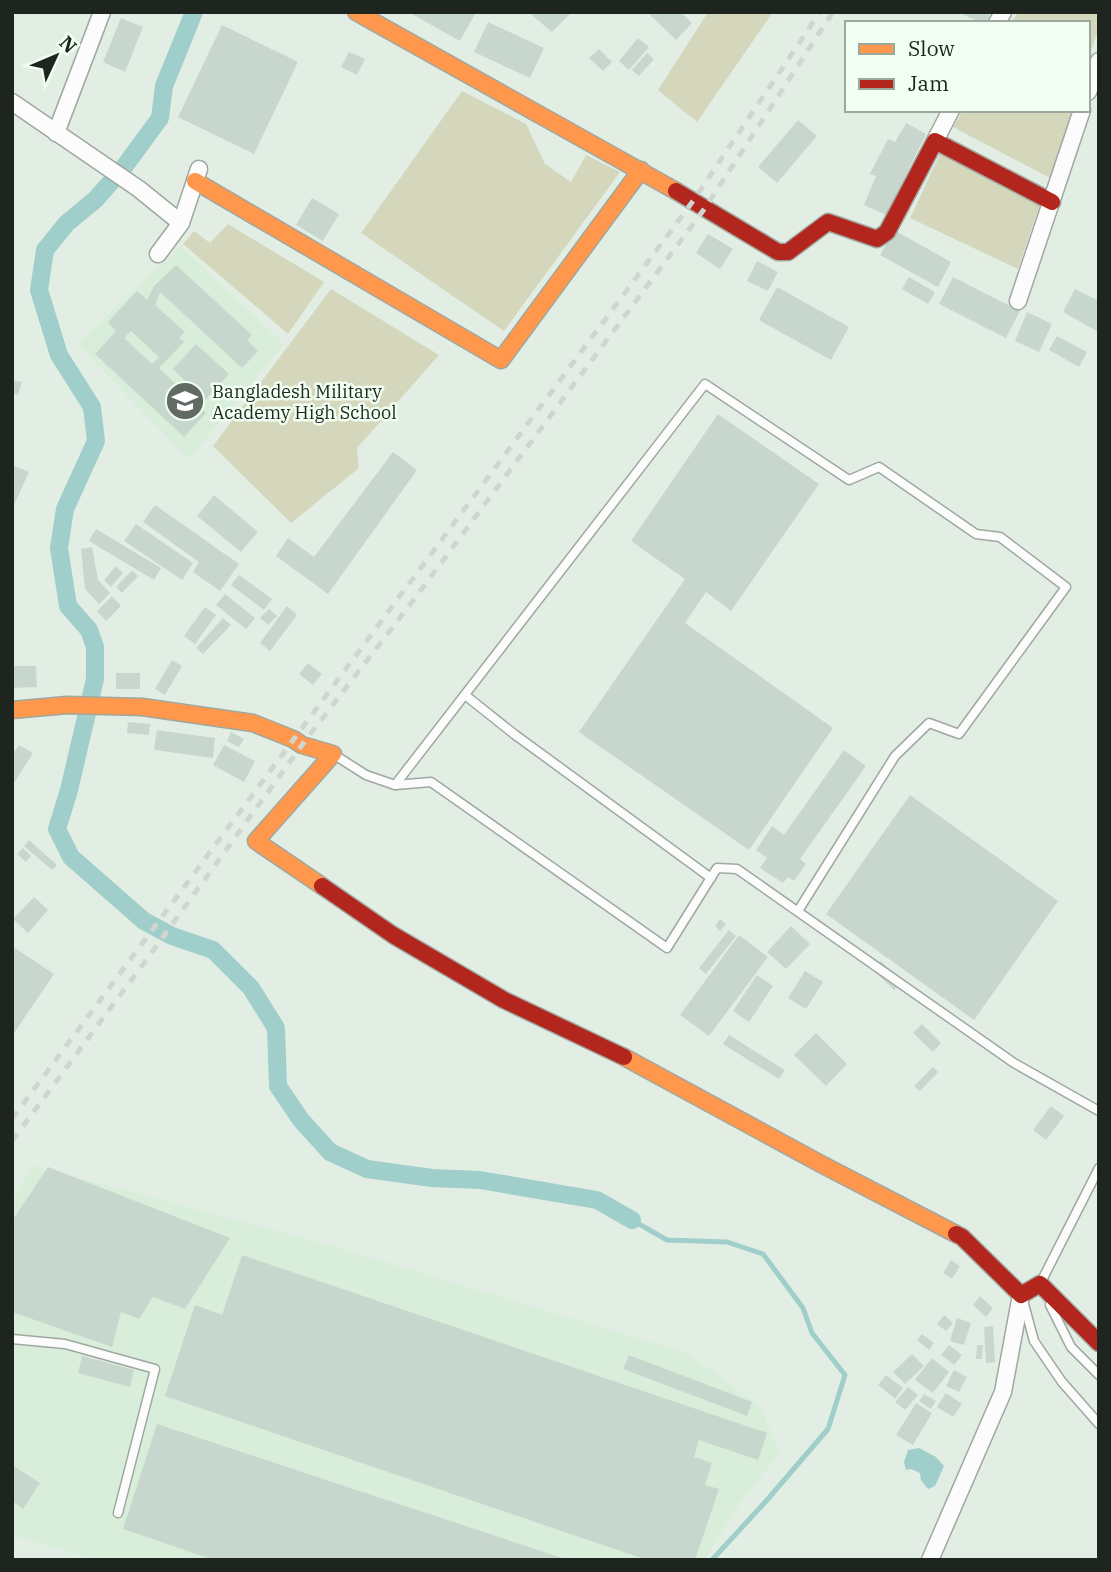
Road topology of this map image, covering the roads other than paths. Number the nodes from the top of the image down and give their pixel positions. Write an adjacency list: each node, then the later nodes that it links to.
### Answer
1 (102, 12): 8 (street)
2 (356, 12): 10 (street)
3 (1099, 61): 4 (street)
4 (1090, 86)
5 (12, 102): 8 (street)
6 (950, 112): 9 (street)
7 (1081, 112): 11 (street)
8 (56, 132): 12 (street)
9 (935, 141): 10 (street); 11 (street)
10 (641, 170): 12 (street)
11 (1052, 202): 14 (street)
12 (181, 223): 13 (street)
13 (158, 254)
14 (1018, 301)
15 (465, 695): 18 (lane); 19 (lane); 20 (lane)
16 (12, 710): 17 (street)
17 (333, 754): 18 (lane); 24 (street)
18 (395, 785): 19 (lane)
19 (711, 878): 20 (lane)
20 (798, 911): 21 (lane)
21 (1099, 1111)
22 (1099, 1168): 23 (lane)
23 (1040, 1284): 24 (street); 26 (street); 27 (lane)
24 (1021, 1295): 28 (lane); 30 (street)
25 (12, 1339): 29 (lane)
26 (1099, 1343)
27 (1099, 1376)
28 (1099, 1424)
29 (118, 1513)
30 (930, 1560)

